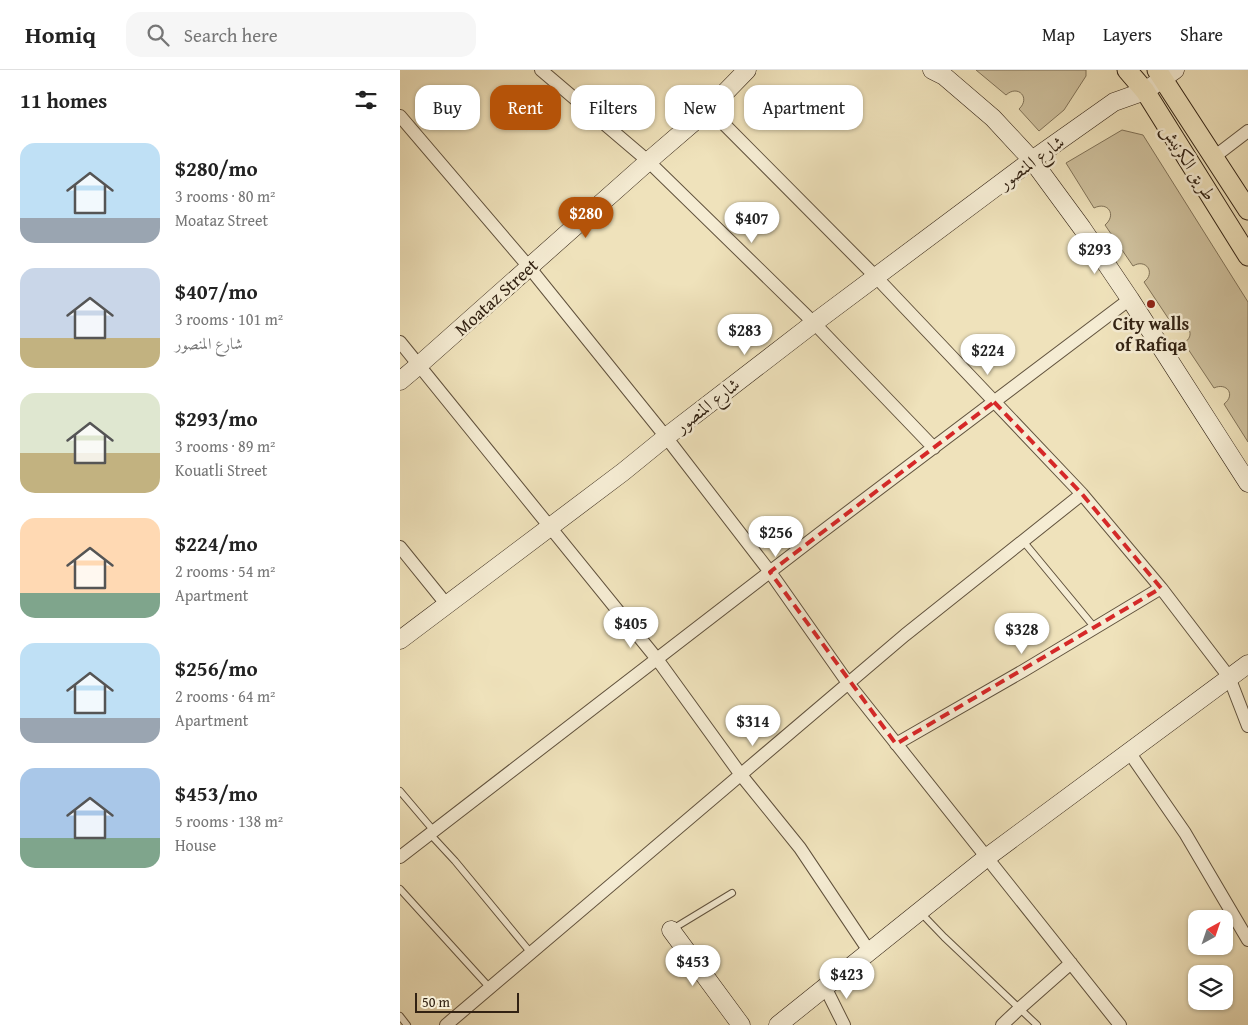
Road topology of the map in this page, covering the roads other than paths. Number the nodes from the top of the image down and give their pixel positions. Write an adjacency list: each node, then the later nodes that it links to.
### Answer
1 (542, 70): 13 (street)
2 (747, 70): 6 (street, Moataz Street)
3 (932, 70): 12 (street)
4 (1165, 73): 5 (street, شارع المنصور); 11 (main road, طريق الكرنيش)
5 (1137, 77): 12 (street, شارع المنصور); 15 (main road, طريق الكرنيش)
6 (732, 85)
7 (400, 116): 16 (street)
8 (684, 130): 13 (street, Moataz Street)
9 (729, 130): 17 (street)
10 (1248, 131): 11 (street)
11 (1214, 157): 14 (main road, طريق الكرنيش)
12 (1032, 160): 17 (street, شارع المنصور); 18 (street)
13 (648, 161): 16 (street, Moataz Street); 19 (street)
14 (1248, 210)
15 (1248, 256)
16 (529, 267): 21 (street, Moataz Street); 24 (street)
17 (876, 277): 19 (street, شارع المنصور); 23 (street)
18 (1130, 298): 23 (street); 26 (street)
19 (814, 324): 24 (street, شارع المنصور); 25 (street)
20 (400, 342): 21 (street)
21 (419, 365): 22 (street, Moataz Street); 28 (street)
22 (400, 381)
23 (994, 402): 25 (street); 27 (street)
24 (666, 438): 28 (street, شارع المنصور); 31 (street)
25 (934, 448): 31 (street)
26 (1248, 483)
27 (1082, 494): 29 (street); 32 (street)
28 (549, 527): 33 (street, شارع المنصور); 36 (street)
29 (1023, 541): 34 (lane); 39 (street)
30 (400, 547): 33 (street)
31 (770, 572): 36 (street); 39 (street)
32 (1161, 588): 34 (street); 38 (street)
33 (448, 605): 35 (street, شارع المنصور)
34 (1095, 628): 41 (street)
35 (400, 640)
36 (657, 659): 43 (street); 45 (street)
37 (1248, 664): 38 (street)
38 (1228, 678): 40 (street); 42 (street)
39 (848, 684): 41 (street); 43 (street)
40 (1248, 726)
41 (896, 744): 47 (street)
42 (1129, 752): 47 (street); 52 (street)
43 (742, 775): 53 (street); 54 (street)
44 (400, 791): 45 (lane)
45 (432, 832): 46 (street); 54 (lane)
46 (400, 857)
47 (986, 858): 50 (street); 55 (street)
48 (400, 889): 57 (lane)
49 (732, 893): 51 (lane)
50 (919, 912): 53 (street); 58 (lane)
51 (671, 930): 62 (street)
52 (1248, 940)
53 (869, 951): 56 (street)
54 (531, 953): 57 (street)
55 (1072, 963): 58 (street); 67 (street)
56 (825, 987): 63 (street); 64 (street)
57 (490, 988): 61 (street)
58 (1020, 1008): 65 (street); 66 (lane)
59 (400, 1016): 60 (lane)
60 (407, 1025)
61 (446, 1025)
62 (741, 1025)
63 (778, 1025)
64 (844, 1025)
65 (1002, 1025)
66 (1037, 1025)
67 (1120, 1025)

